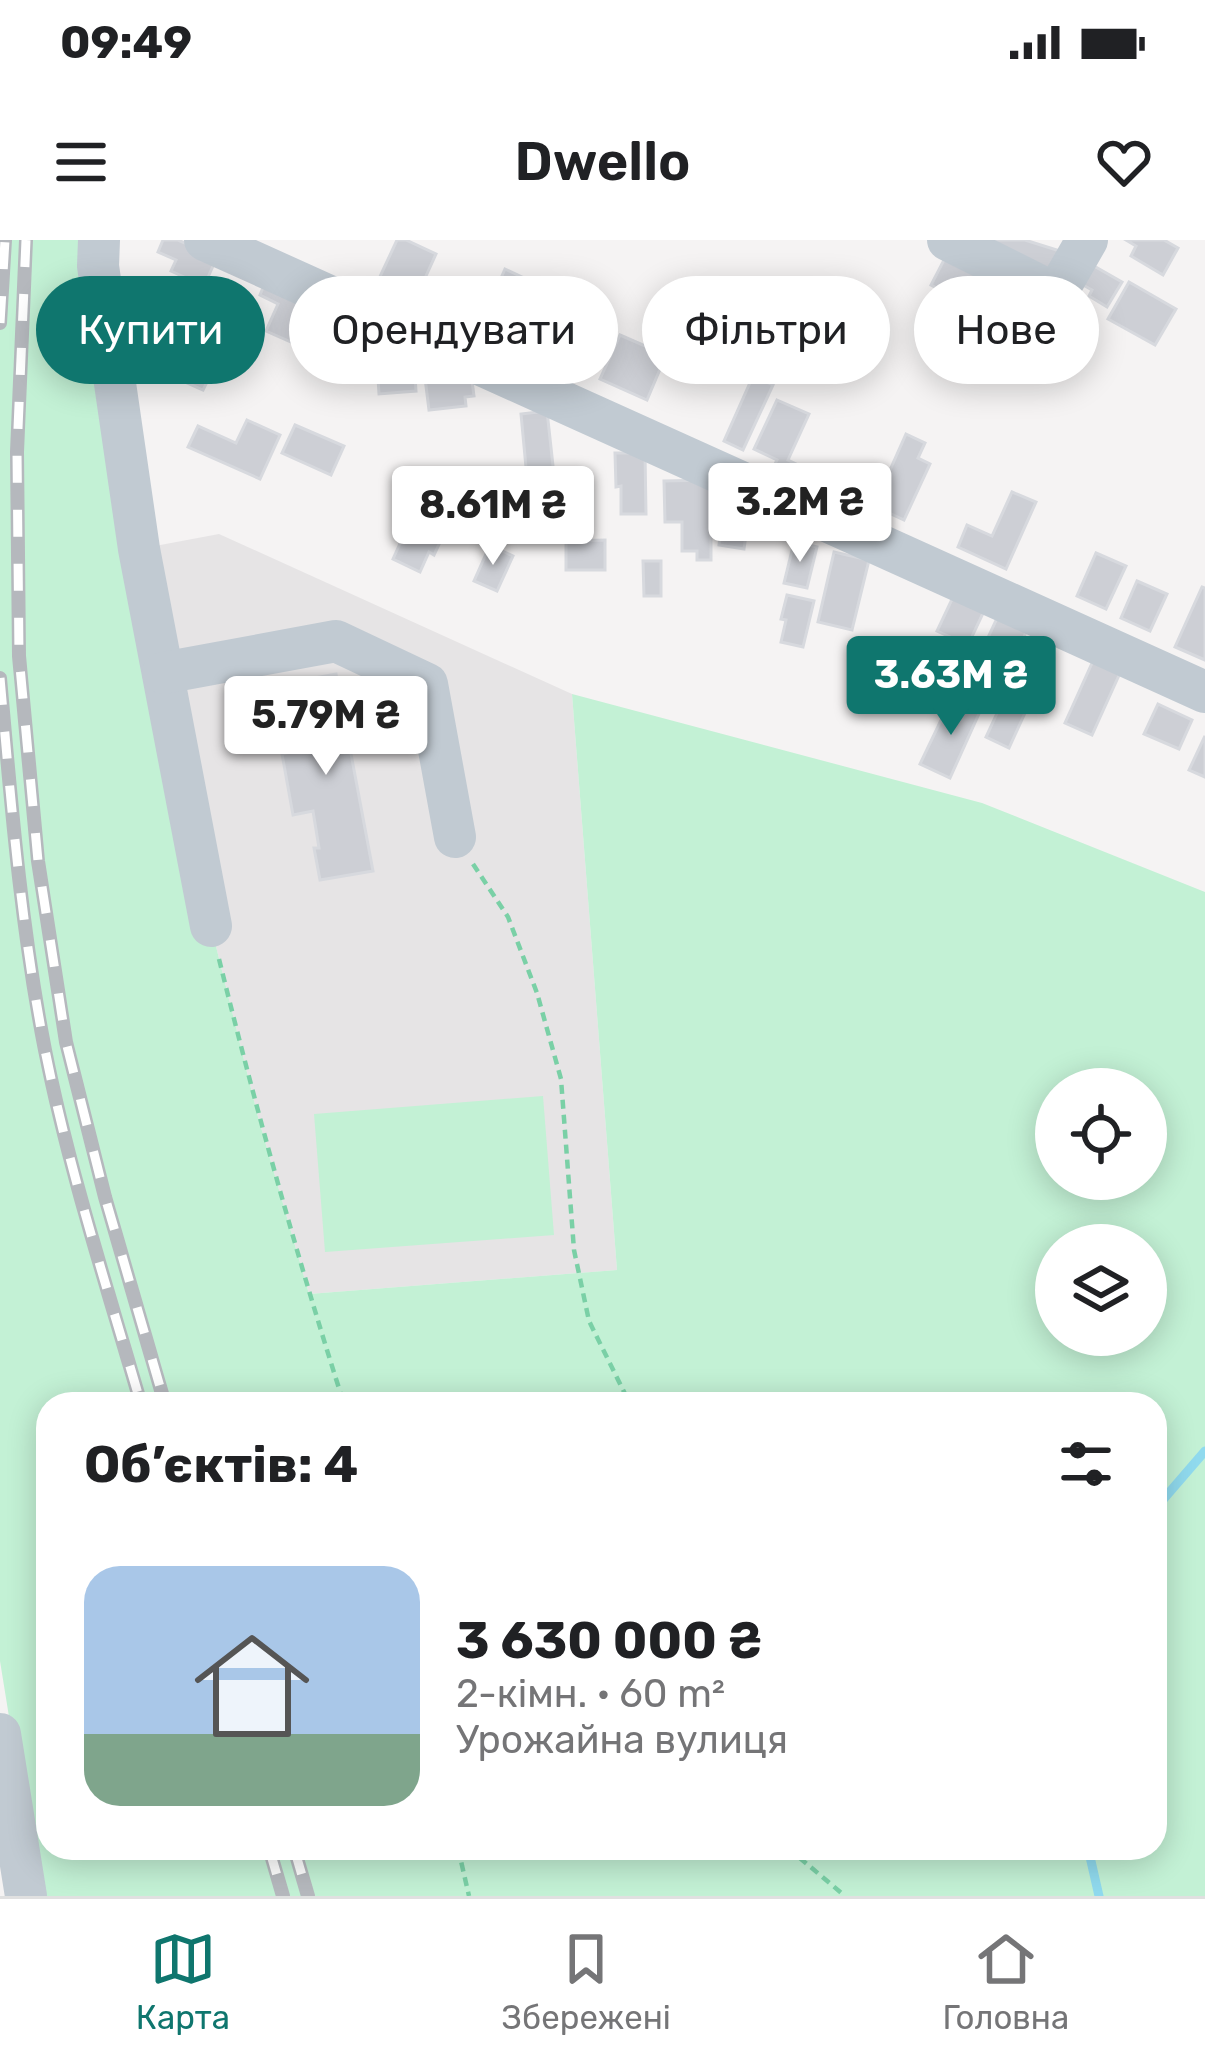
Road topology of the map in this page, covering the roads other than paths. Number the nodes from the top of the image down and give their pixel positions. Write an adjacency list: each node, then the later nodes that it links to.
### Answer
1 (99, 240): 5 (street)
2 (206, 240): 6 (street)
3 (948, 240): 4 (street)
4 (1087, 240)
5 (163, 673): 7 (street); 8 (street)
6 (1205, 692)
7 (455, 837)
8 (211, 926)
9 (0, 1734): 10 (street)
10 (26, 1896)

